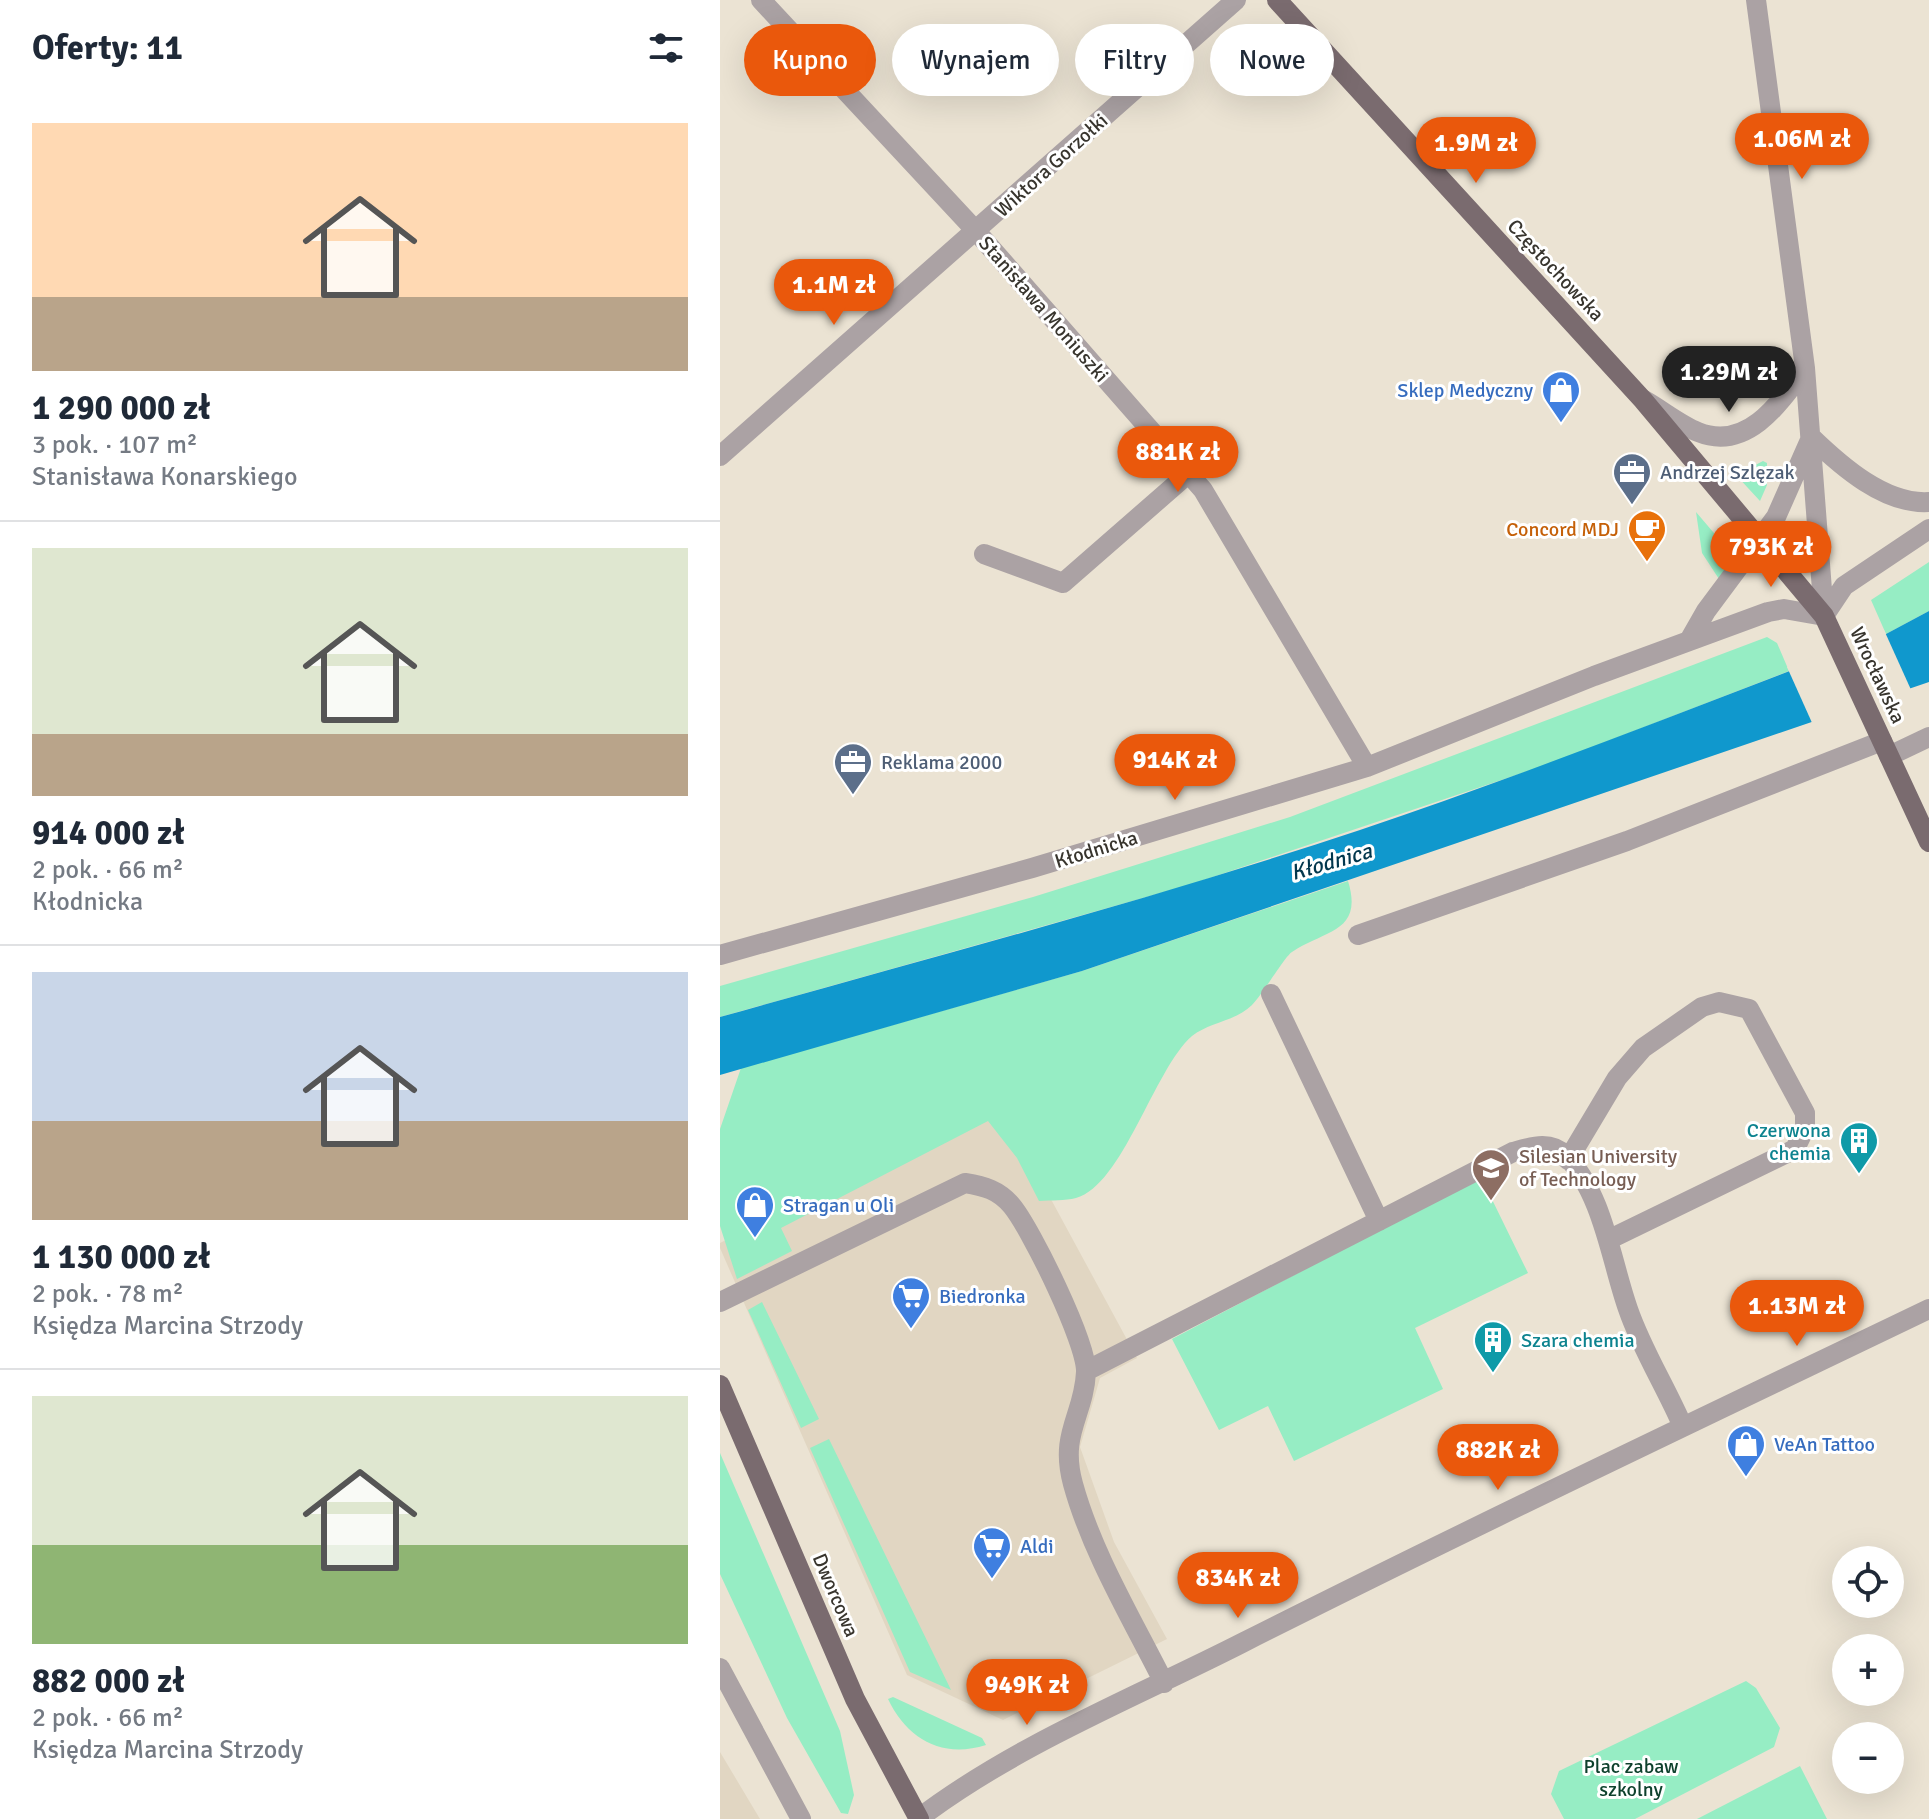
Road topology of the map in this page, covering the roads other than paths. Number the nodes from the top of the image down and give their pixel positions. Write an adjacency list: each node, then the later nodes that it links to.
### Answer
1 (761, 0): 5 (street, Stanisława Moniuszki)
2 (1236, 0): 5 (street, Wiktora Gorzołki)
3 (1277, 0): 7 (main road, Częstochowska)
4 (1756, 0): 6 (street)
5 (976, 231): 9 (street, Wiktora Gorzołki); 10 (street, Stanisława Moniuszki)
6 (1805, 368): 7 (street); 8 (street)
7 (1643, 400): 13 (main road, Częstochowska)
8 (1811, 437): 11 (street); 13 (street); 15 (street)
9 (720, 456)
10 (1189, 473): 14 (street); 19 (street, Stanisława Moniuszki)
11 (1929, 502)
12 (1929, 529): 15 (street)
13 (1760, 541): 15 (main road, Częstochowska); 16 (street)
14 (984, 554)
15 (1824, 616): 16 (street, Kłodnicka); 18 (main road, Wrocławska)
16 (1690, 639): 19 (street, Kłodnicka)
17 (1929, 737): 18 (street)
18 (1882, 740): 20 (main road, Wrocławska); 21 (street)
19 (1367, 767): 22 (street, Kłodnicka)
20 (1929, 842)
21 (1358, 935)
22 (720, 955)
23 (1271, 994): 25 (street)
24 (1568, 1160): 25 (street); 26 (street); 26 (street)
25 (1379, 1221): 29 (street)
26 (1610, 1239): 31 (street)
27 (720, 1302): 29 (street)
28 (1929, 1309): 31 (street)
29 (1086, 1371): 33 (street)
30 (720, 1385): 35 (main road, Dworcowa)
31 (1683, 1427): 33 (street)
32 (720, 1668): 34 (street)
33 (1164, 1683): 35 (street)
34 (801, 1819)
35 (918, 1819)

